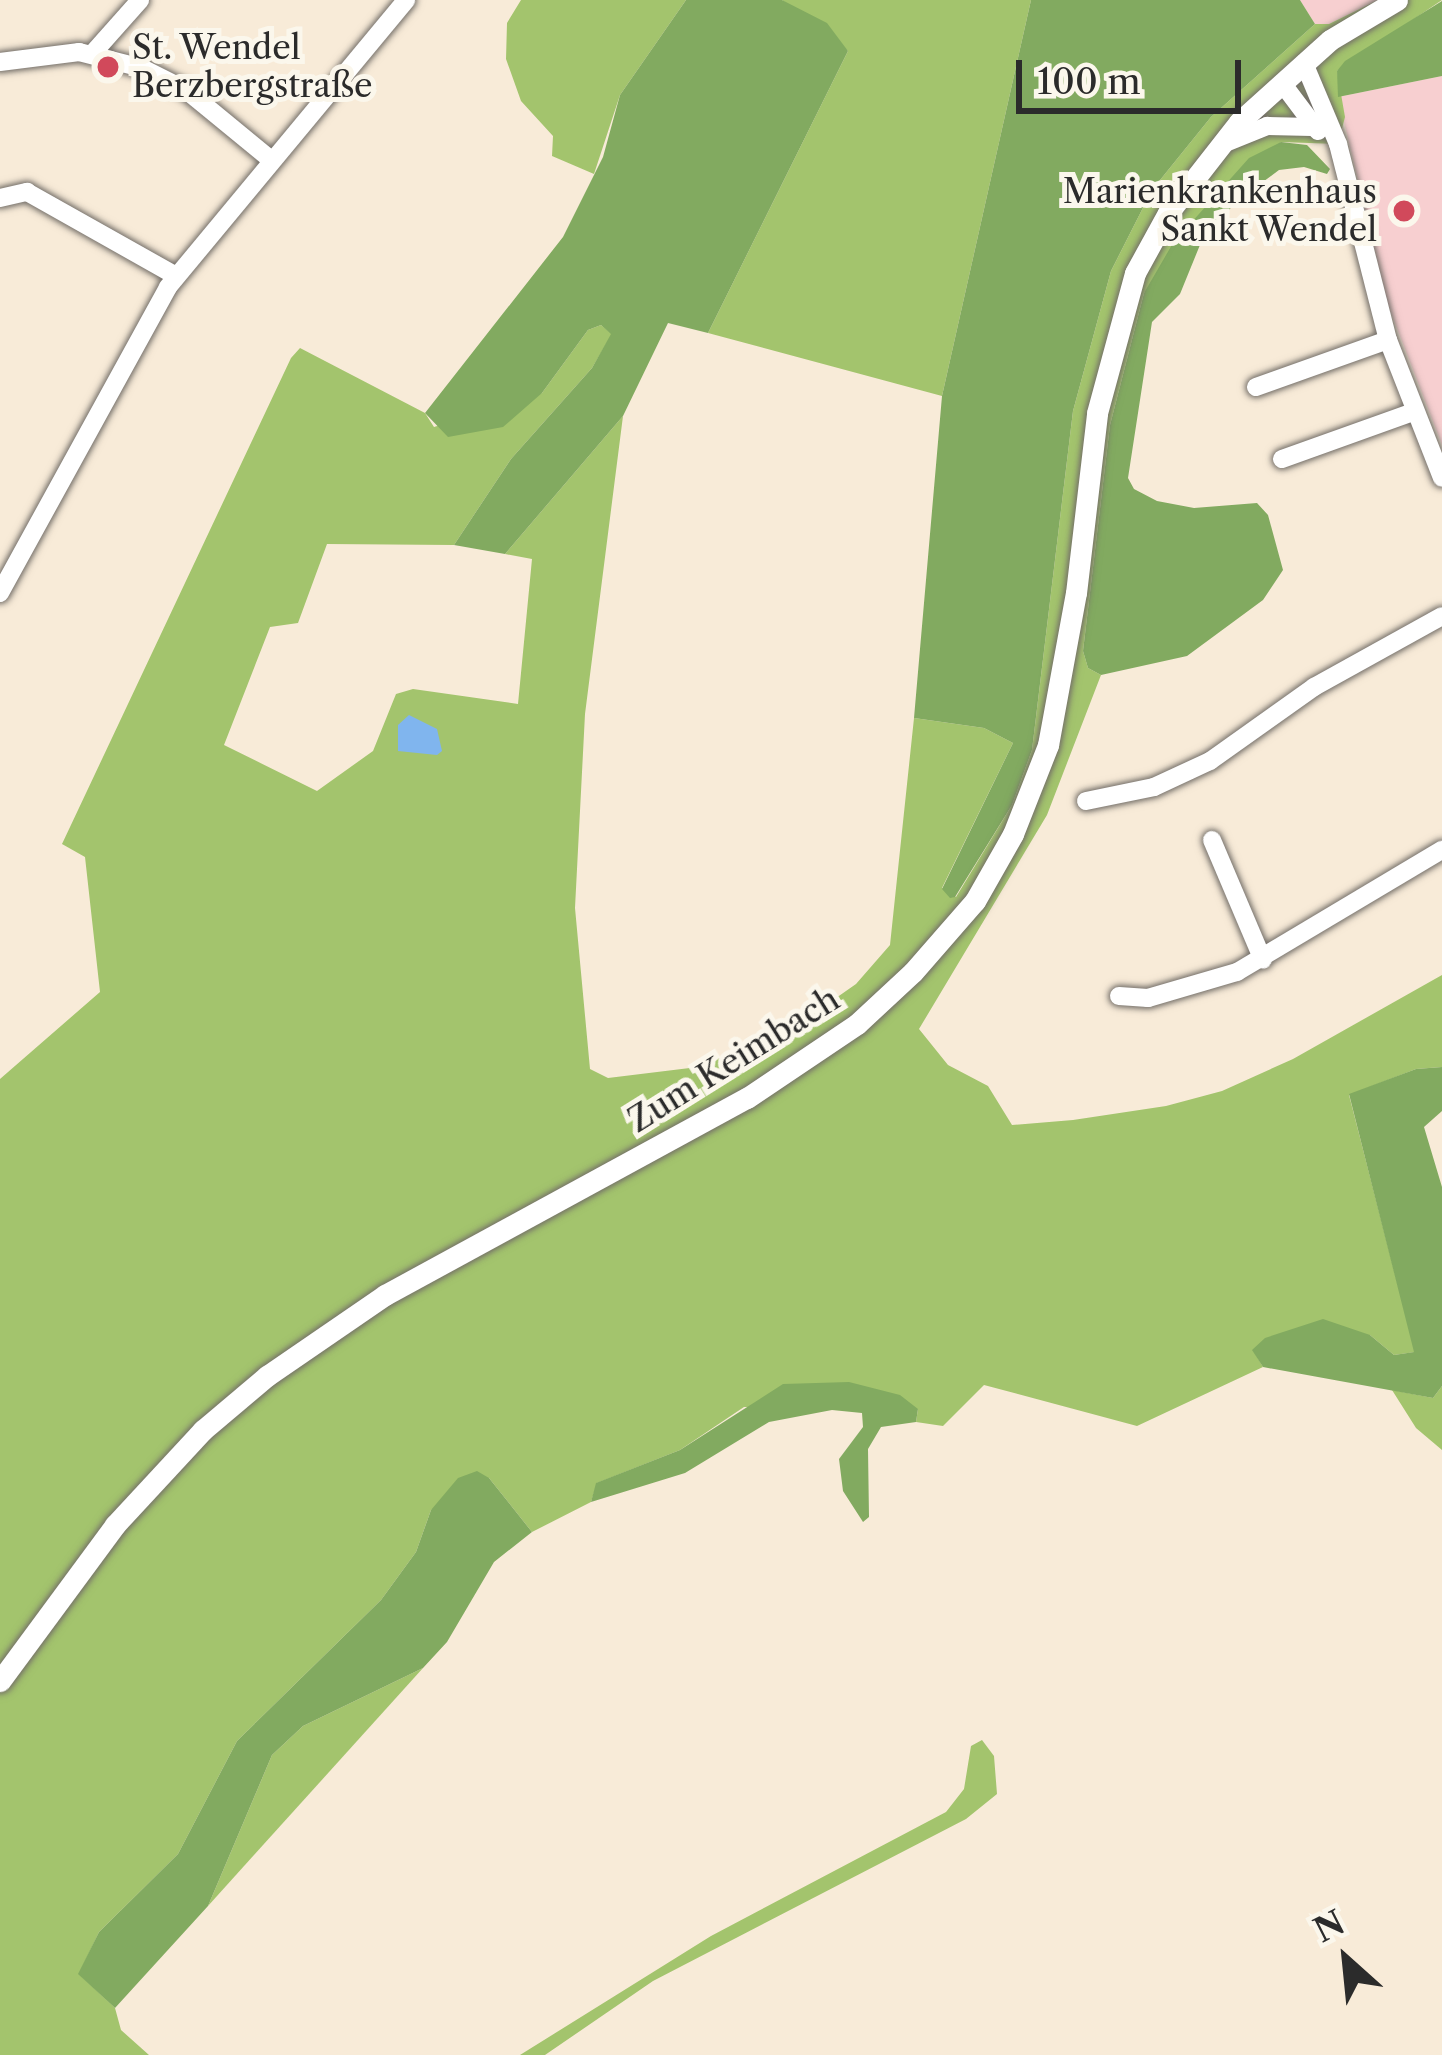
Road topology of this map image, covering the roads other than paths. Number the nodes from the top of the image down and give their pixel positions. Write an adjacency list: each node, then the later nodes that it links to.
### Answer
1 (140, 0): 4 (street)
2 (406, 0): 11 (street)
3 (1397, 0): 6 (street, Zum Keimbach)
4 (93, 52): 5 (street); 11 (street)
5 (0, 62)
6 (1304, 63): 7 (street, Zum Keimbach); 9 (street)
7 (1282, 83): 8 (street); 10 (street, Zum Keimbach)
8 (1312, 127): 9 (street); 10 (street)
9 (1338, 144): 14 (street)
10 (1219, 146): 26 (street, Zum Keimbach)
11 (270, 159): 13 (street)
12 (0, 198): 13 (street)
13 (176, 276): 19 (street)
14 (1388, 340): 15 (street); 16 (street)
15 (1256, 387)
16 (1413, 412): 17 (street); 18 (street)
17 (1282, 459)
18 (1442, 478)
19 (0, 593)
20 (1442, 616): 21 (street)
21 (1086, 801)
22 (1213, 840): 24 (street)
23 (1442, 850): 24 (street)
24 (1263, 960): 25 (street)
25 (1119, 996)
26 (0, 1681)

